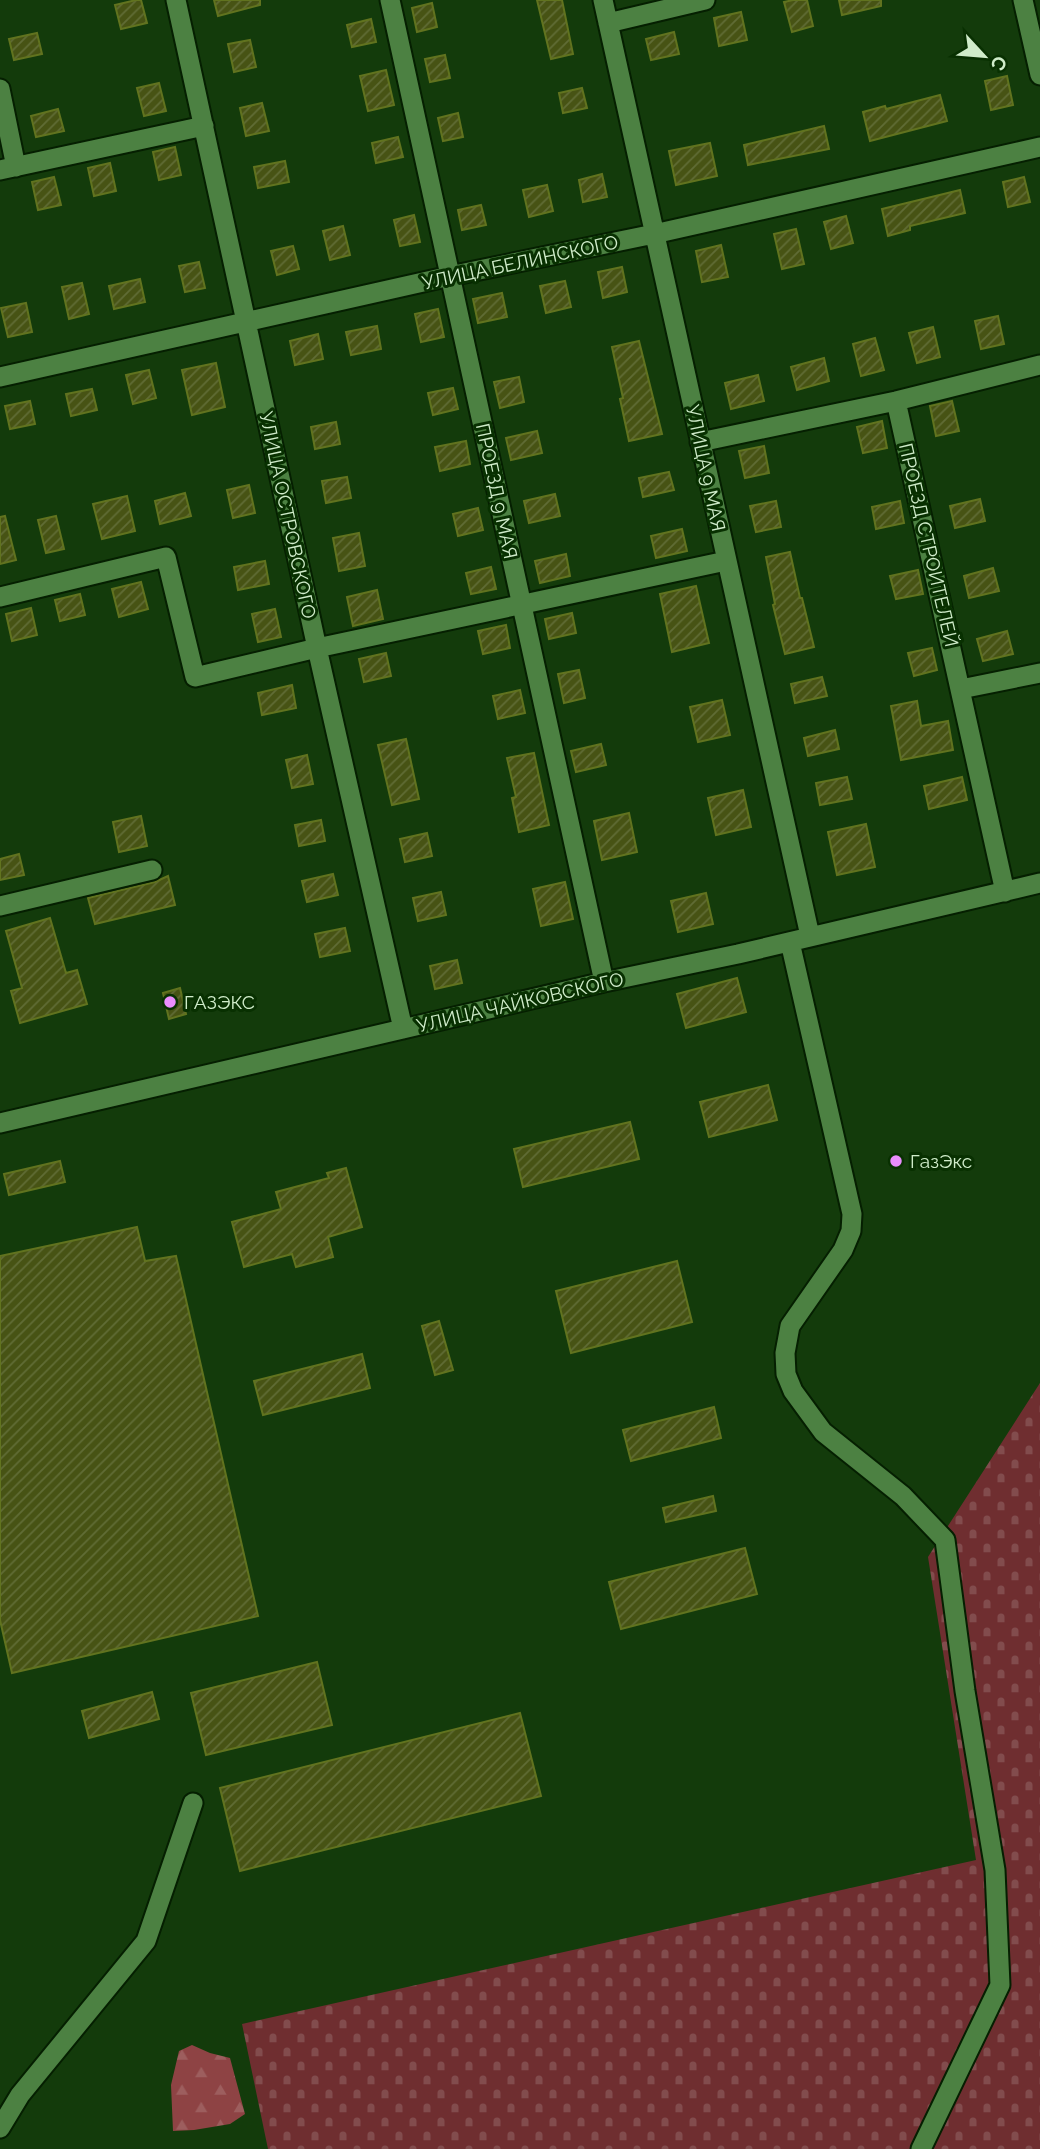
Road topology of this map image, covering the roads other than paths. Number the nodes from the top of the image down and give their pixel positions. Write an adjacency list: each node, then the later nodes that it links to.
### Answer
1 (176, 0): 9 (street, УЛИЦА ОСТРОВСКОГО)
2 (390, 0): 13 (street, ПРОЕЗД 9 МАЯ)
3 (603, 0): 6 (street, УЛИЦА 9 МАЯ)
4 (705, 0): 6 (street)
5 (1023, 0): 7 (street)
6 (608, 23): 12 (street, УЛИЦА 9 МАЯ)
7 (1040, 75)
8 (0, 89): 11 (street)
9 (204, 126): 11 (street); 14 (street, УЛИЦА ОСТРОВСКОГО)
10 (1040, 147): 12 (street, УЛИЦА БЕЛИНСКОГО)
11 (8, 169)
12 (654, 234): 13 (street, УЛИЦА БЕЛИНСКОГО); 18 (street, УЛИЦА 9 МАЯ)
13 (450, 276): 14 (street, УЛИЦА БЕЛИНСКОГО); 21 (street, ПРОЕЗД 9 МАЯ)
14 (246, 322): 16 (street, УЛИЦА БЕЛИНСКОГО); 22 (street, УЛИЦА ОСТРОВСКОГО)
15 (1040, 365): 17 (street)
16 (0, 377)
17 (896, 401): 18 (street); 24 (street, ПРОЕЗД СТРОИТЕЛЕЙ)
18 (701, 442): 19 (street, УЛИЦА 9 МАЯ)
19 (726, 561): 21 (street); 29 (street, УЛИЦА 9 МАЯ)
20 (0, 597): 22 (street)
21 (522, 606): 22 (street); 31 (street, ПРОЕЗД 9 МАЯ)
22 (317, 648): 32 (street, УЛИЦА ОСТРОВСКОГО)
23 (1040, 673): 24 (street)
24 (961, 689): 27 (street, ПРОЕЗД СТРОИТЕЛЕЙ)
25 (152, 870): 28 (street)
26 (1040, 883): 27 (street, УЛИЦА ЧАЙКОВСКОГО)
27 (1004, 892): 29 (street, УЛИЦА ЧАЙКОВСКОГО)
28 (0, 906)
29 (810, 936): 30 (street, УЛИЦА ЧАЙКОВСКОГО)
30 (790, 942): 31 (street, УЛИЦА ЧАЙКОВСКОГО); 36 (street)
31 (604, 982): 32 (street, УЛИЦА ЧАЙКОВСКОГО)
32 (403, 1029): 33 (street, УЛИЦА ЧАЙКОВСКОГО)
33 (0, 1123)
34 (193, 1804): 35 (street)
35 (0, 2128)
36 (920, 2149)

